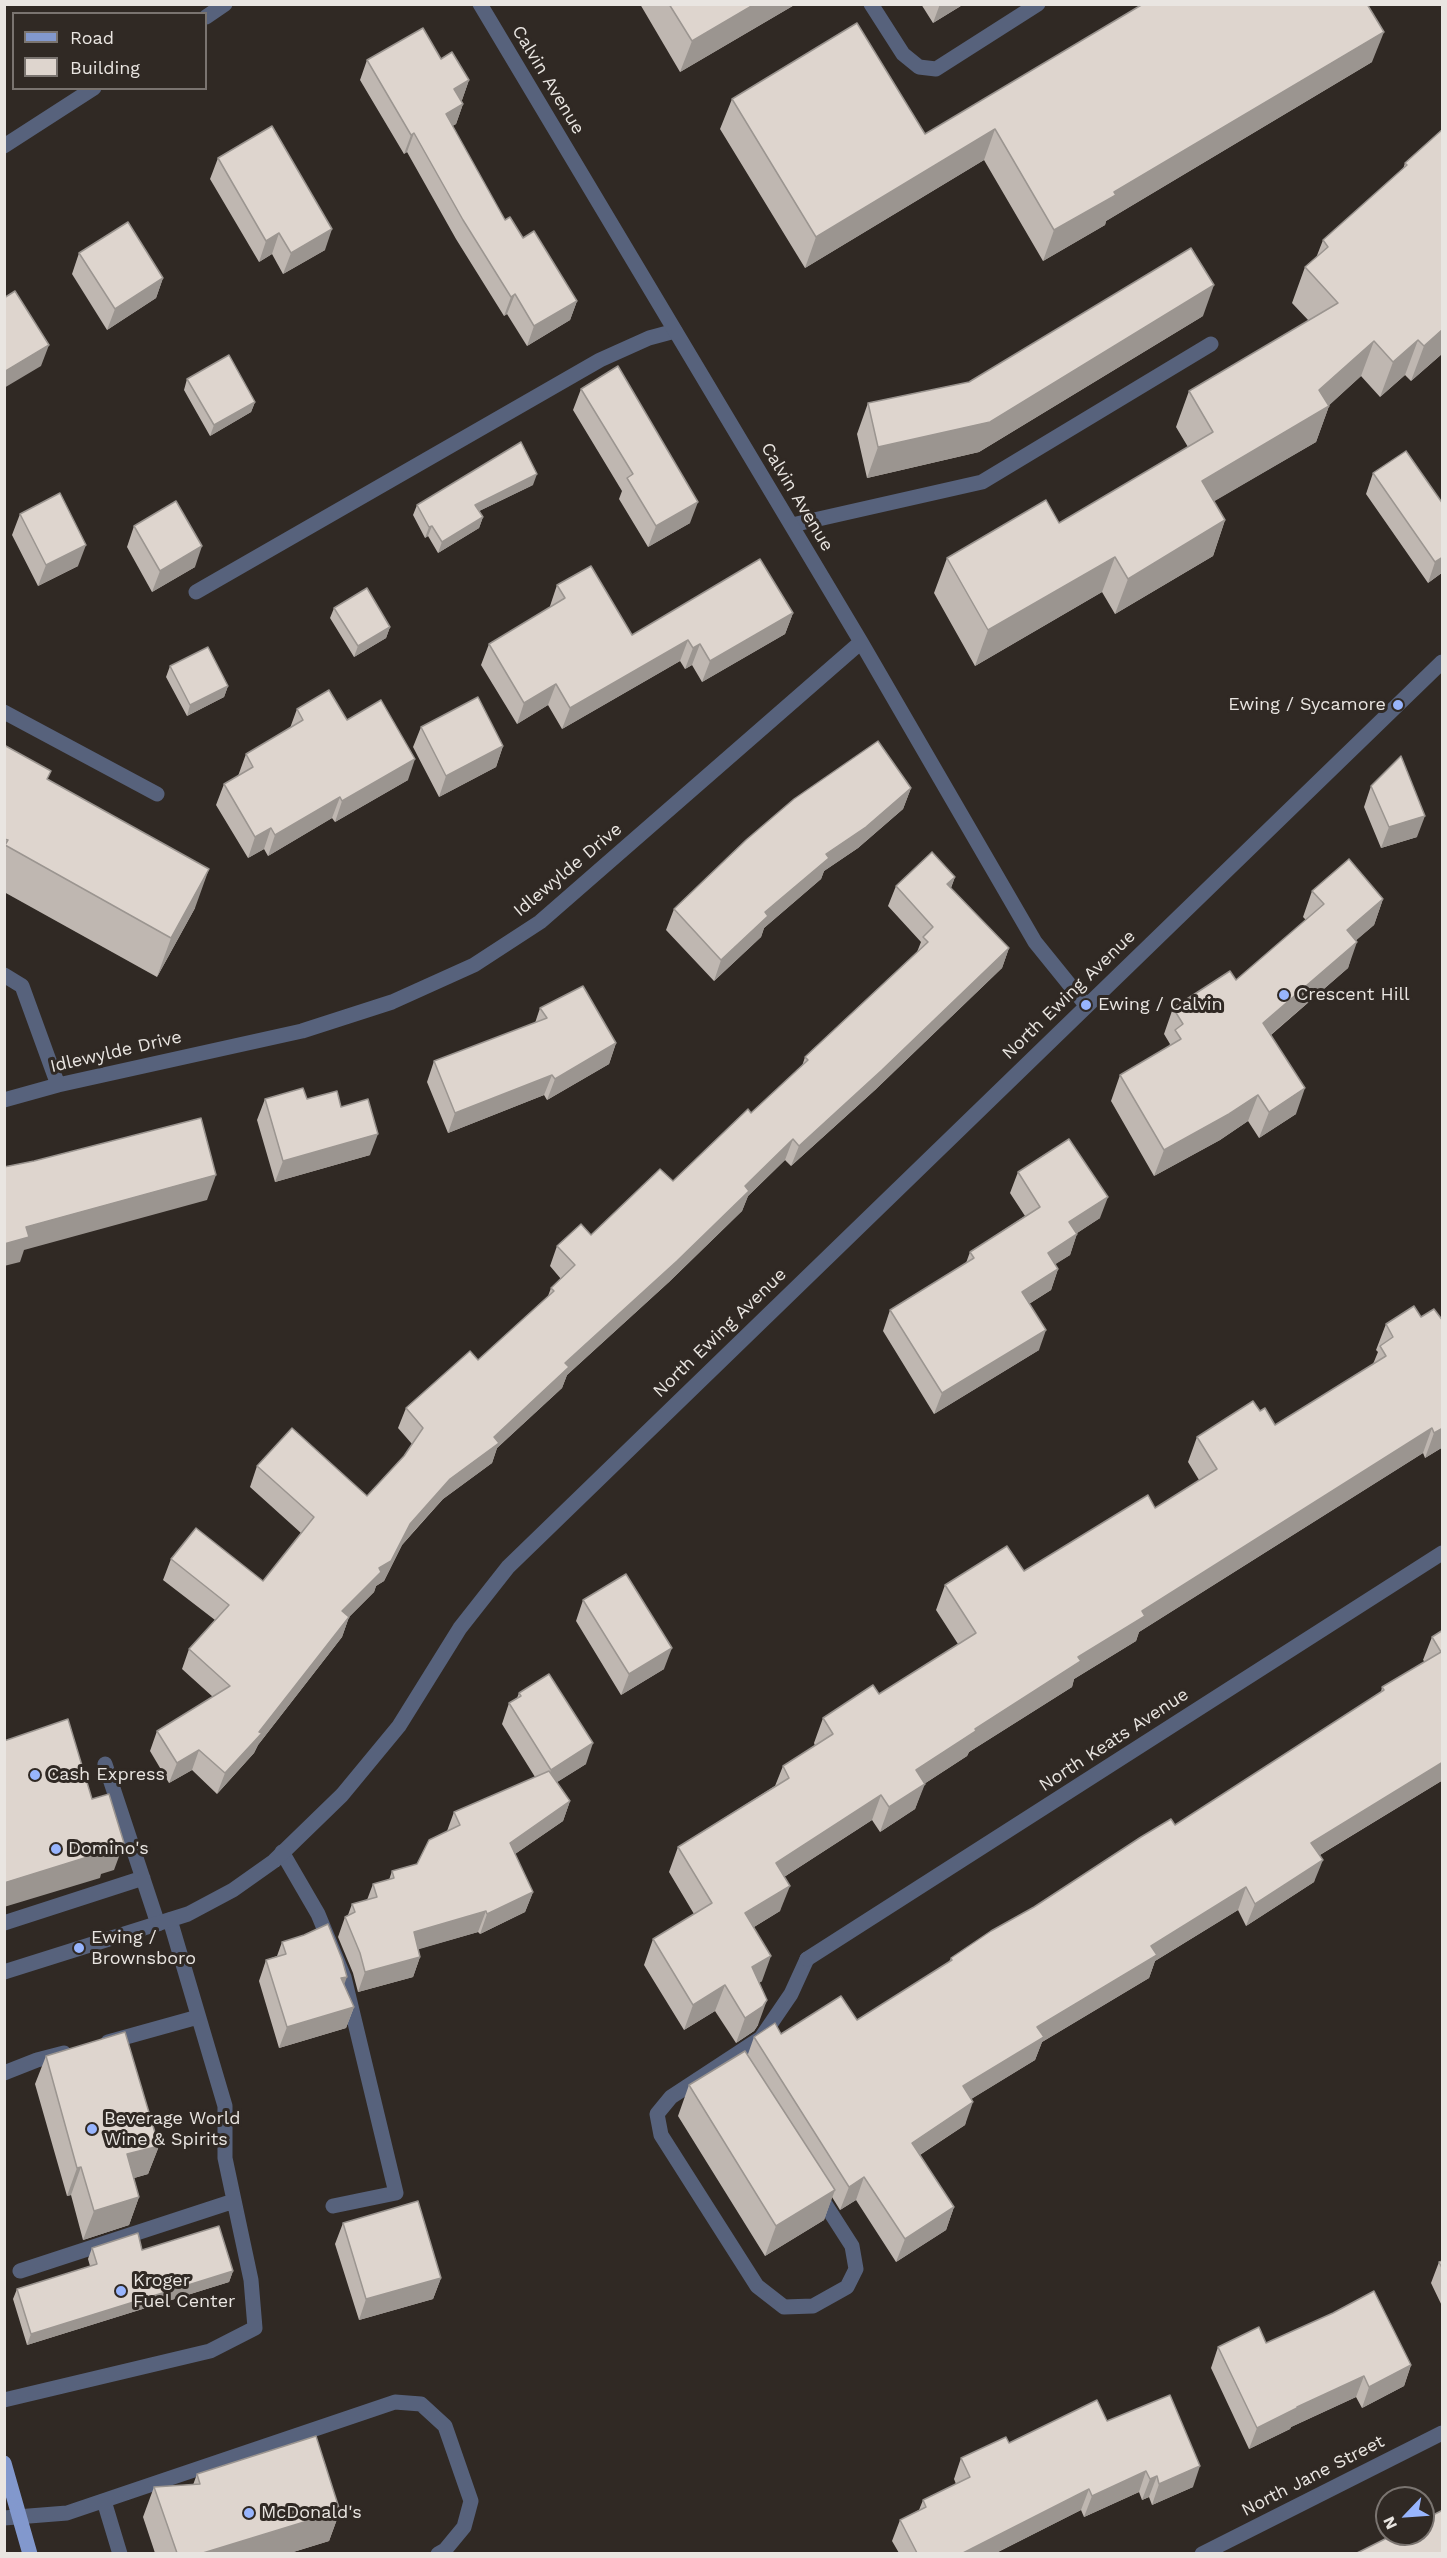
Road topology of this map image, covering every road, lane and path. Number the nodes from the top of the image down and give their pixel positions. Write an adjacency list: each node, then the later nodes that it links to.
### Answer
1 (225, 4): 5 (street)
2 (480, 4): 8 (street, Calvin Avenue)
3 (871, 4): 4 (street)
4 (1038, 4)
5 (207, 16)
6 (91, 90): 7 (street)
7 (4, 146)
8 (675, 331): 10 (street, Calvin Avenue); 11 (street)
9 (1211, 344): 10 (street)
10 (792, 525): 12 (street, Calvin Avenue)
11 (196, 592)
12 (861, 642): 17 (street, Calvin Avenue); 18 (street, Idlewylde Drive)
13 (1443, 662): 17 (street, North Ewing Avenue)
14 (4, 712): 15 (street)
15 (157, 794)
16 (4, 975): 18 (street)
17 (1086, 1005): 22 (street, North Ewing Avenue)
18 (58, 1085): 19 (street, Idlewylde Drive)
19 (4, 1100)
20 (1443, 1553): 29 (street, North Keats Avenue)
21 (105, 1764): 23 (street)
22 (282, 1852): 24 (street, North Ewing Avenue); 31 (street)
23 (143, 1878): 24 (street); 25 (street)
24 (164, 1922): 26 (street, North Ewing Avenue); 27 (street)
25 (4, 1923)
26 (4, 1972)
27 (198, 2017): 28 (street); 30 (street)
28 (4, 2073)
29 (807, 2177)
30 (234, 2201): 32 (street); 33 (street)
31 (333, 2206)
32 (20, 2271)
33 (4, 2400)
34 (1443, 2433): 41 (street, North Jane Street)
35 (4, 2463): 37 (main road)
36 (104, 2501): 37 (street); 39 (street); 40 (street)
37 (12, 2518): 38 (main road)
38 (30, 2553)
39 (120, 2553)
40 (438, 2553)
41 (1202, 2553)

